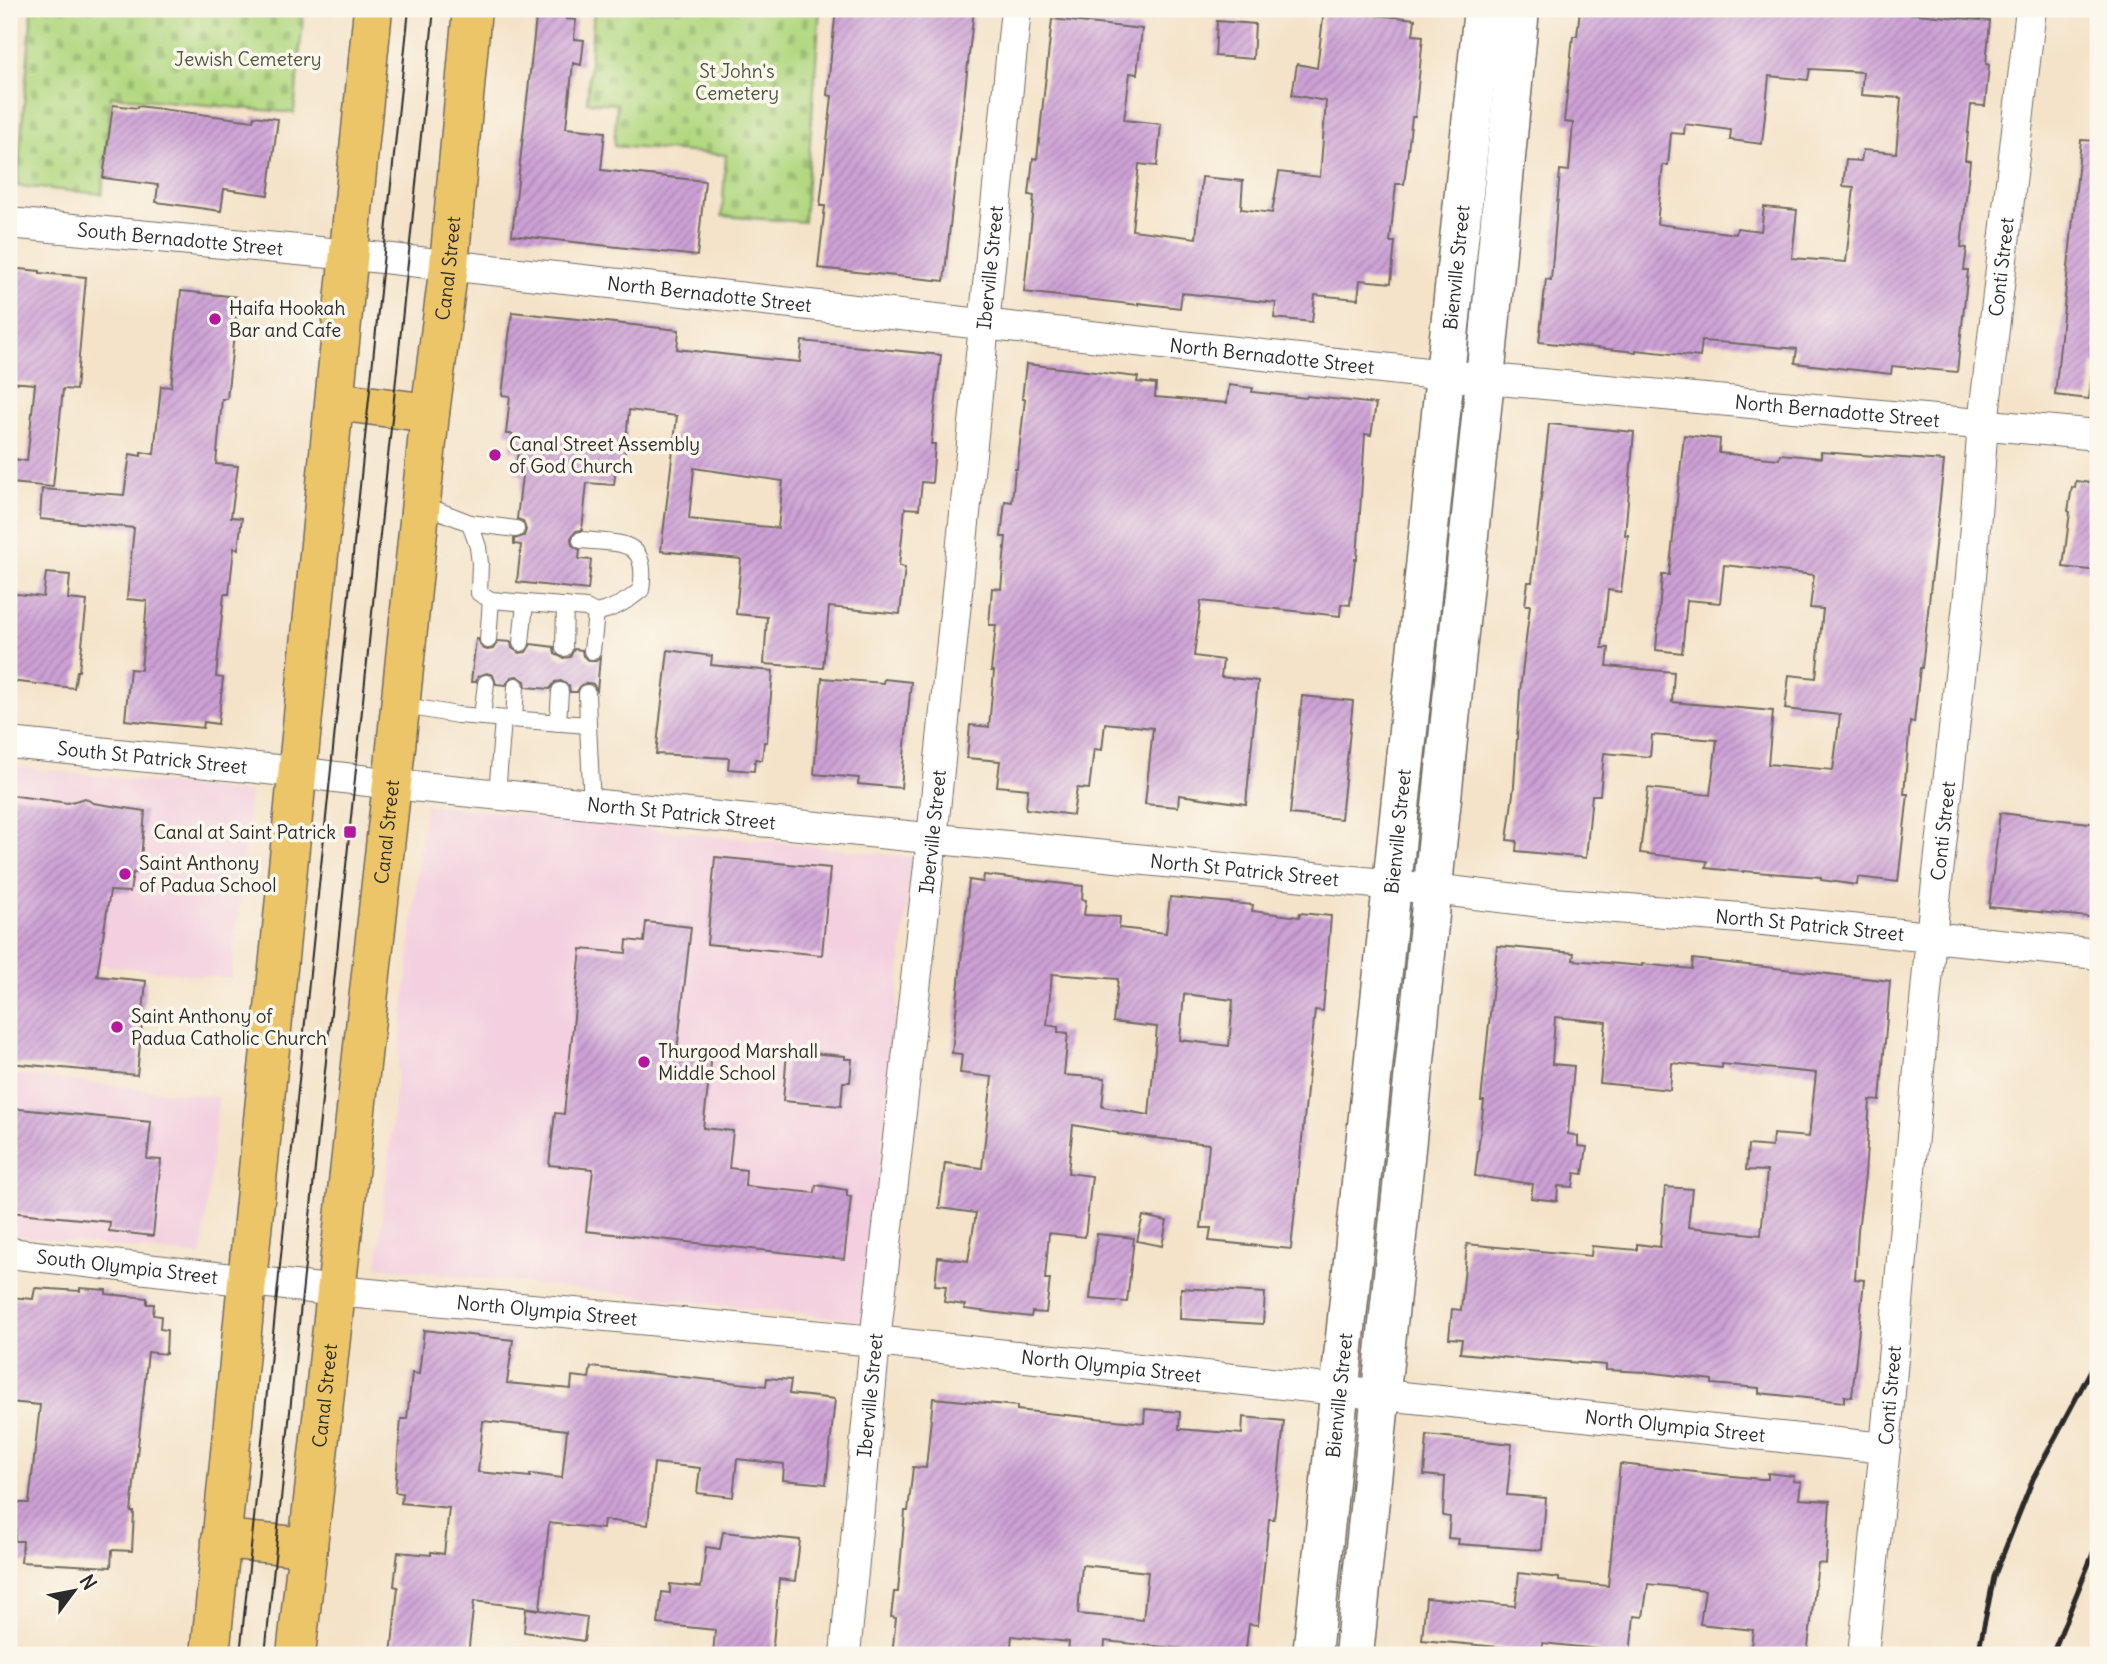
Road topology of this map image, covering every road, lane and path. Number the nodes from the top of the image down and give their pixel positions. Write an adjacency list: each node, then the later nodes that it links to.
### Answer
1 (373, 9): 8 (main road)
2 (472, 9): 9 (main road, Canal Street)
3 (1016, 9): 10 (street, Iberville Street)
4 (1483, 9): 11 (street, Bienville Street)
5 (1520, 9): 12 (street, Bienville Street)
6 (2031, 9): 15 (street, Conti Street)
7 (9, 223): 8 (street, South Bernadotte Street)
8 (350, 255): 9 (street, South Bernadotte Street); 13 (main road)
9 (449, 265): 10 (street, North Bernadotte Street); 14 (main road, Canal Street)
10 (984, 323): 11 (street, North Bernadotte Street); 43 (street, Iberville Street)
11 (1445, 375): 12 (street, North Bernadotte Street); 44 (street, Bienville Street)
12 (1485, 379): 15 (street, North Bernadotte Street); 45 (street, Bienville Street)
13 (335, 401): 14 (main road); 39 (main road)
14 (430, 414): 17 (main road, Canal Street)
15 (1983, 424): 16 (street, North Bernadotte Street); 46 (street, Conti Street)
16 (2098, 435)
17 (421, 503): 18 (lane); 33 (main road, Canal Street)
18 (470, 523): 19 (lane); 21 (lane)
19 (516, 529)
20 (581, 540): 24 (lane)
21 (491, 600): 22 (lane); 25 (lane)
22 (525, 603): 23 (lane); 26 (lane)
23 (565, 606): 24 (lane); 27 (lane)
24 (596, 613): 28 (lane)
25 (488, 640)
26 (521, 643)
27 (564, 648)
28 (592, 651)
29 (486, 683): 34 (lane)
30 (516, 686): 35 (lane)
31 (559, 691): 36 (lane)
32 (587, 693): 37 (lane)
33 (400, 705): 34 (lane); 40 (main road, Canal Street)
34 (482, 717): 35 (lane)
35 (508, 719): 36 (lane); 41 (lane)
36 (558, 723): 37 (lane)
37 (587, 725): 42 (lane)
38 (9, 743): 39 (street, South St Patrick Street)
39 (296, 772): 40 (street, South St Patrick Street); 49 (main road)
40 (392, 785): 41 (street, North St Patrick Street); 50 (main road, Canal Street)
41 (497, 795): 42 (street, North St Patrick Street)
42 (592, 805): 43 (street, North St Patrick Street)
43 (932, 839): 44 (street, North St Patrick Street); 51 (street, Iberville Street)
44 (1392, 885): 45 (street, North St Patrick Street); 52 (street, Bienville Street)
45 (1433, 890): 46 (street, North St Patrick Street); 53 (street, Bienville Street)
46 (1931, 936): 47 (street, North St Patrick Street); 54 (street, Conti Street)
47 (2098, 954)
48 (9, 1253): 49 (street, South Olympia Street)
49 (246, 1280): 50 (street, South Olympia Street); 55 (main road)
50 (337, 1291): 51 (street, North Olympia Street); 56 (main road, Canal Street)
51 (876, 1341): 52 (street, North Olympia Street); 59 (street, Iberville Street)
52 (1340, 1391): 53 (street, North Olympia Street); 60 (street, Bienville Street)
53 (1381, 1395): 54 (street, North Olympia Street); 61 (street, Bienville Street)
54 (1885, 1448): 62 (street, Conti Street)
55 (221, 1539): 56 (main road); 57 (main road)
56 (308, 1547): 58 (main road, Canal Street)
57 (209, 1655)
58 (296, 1655)
59 (845, 1655)
60 (1312, 1655)
61 (1354, 1655)
62 (1863, 1655)

